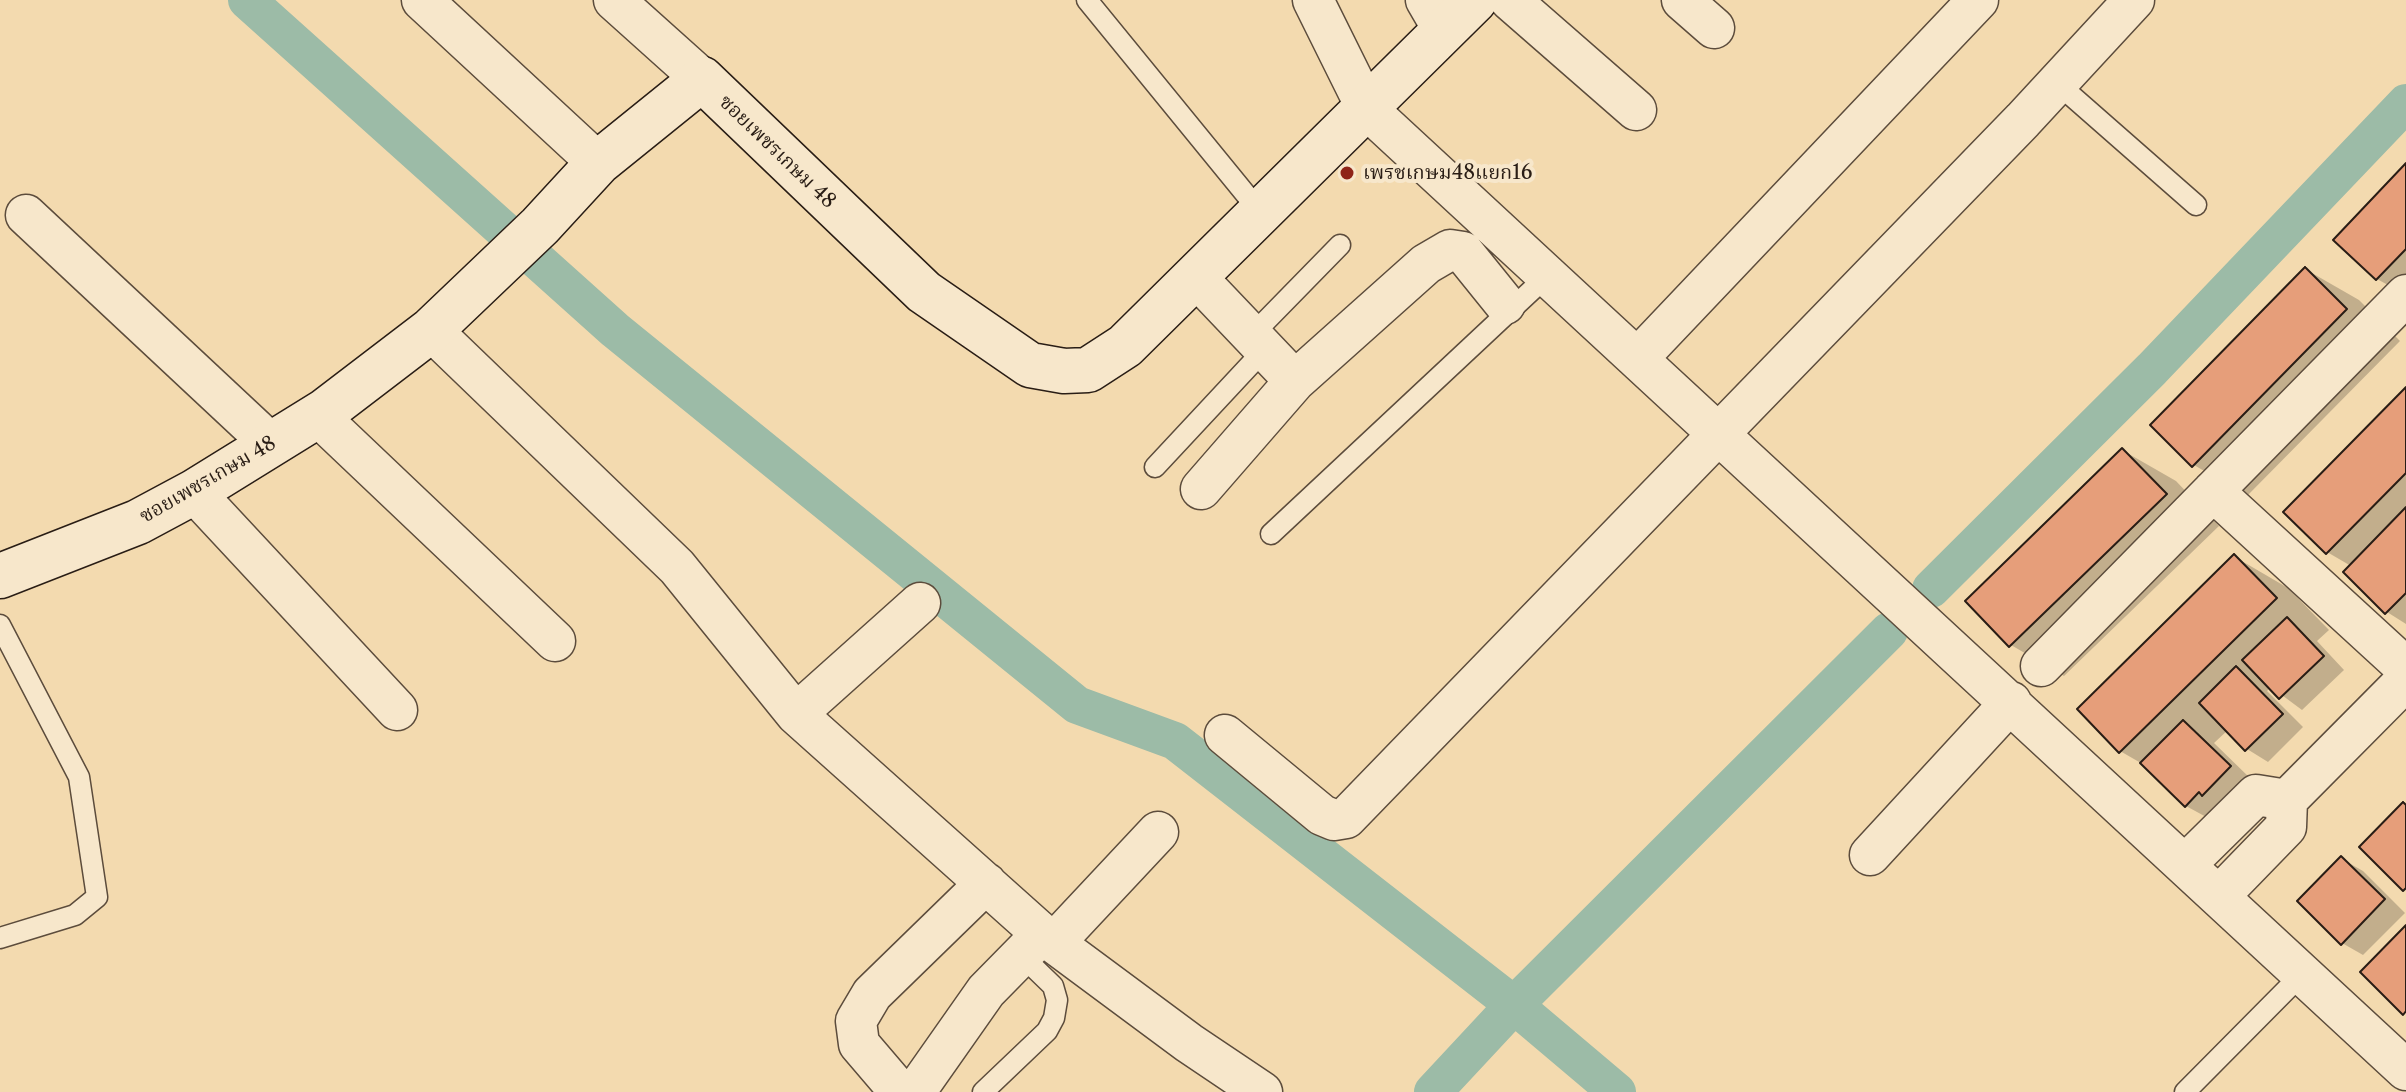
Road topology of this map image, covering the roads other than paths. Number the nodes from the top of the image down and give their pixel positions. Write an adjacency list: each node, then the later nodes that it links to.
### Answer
1 (422, 0): 16 (street)
2 (614, 0): 12 (street)
3 (1087, 0): 18 (lane)
4 (1313, 0): 14 (street)
5 (1475, 0): 10 (street, ซอยเพชรเกษม 48)
6 (1510, 0): 15 (street)
7 (1682, 0): 11 (street)
8 (1978, 0): 27 (street)
9 (2134, 0): 13 (street)
10 (1435, 16): 14 (street, ซอยเพชรเกษม 48)
11 (1714, 28)
12 (702, 79): 16 (street, ซอยเพชรเกษม 48); 22 (street, ซอยเพชรเกษม 48)
13 (2057, 83): 17 (lane); 30 (street)
14 (1367, 109): 18 (street, ซอยเพชรเกษม 48); 21 (street)
15 (1636, 110)
16 (598, 163): 25 (street, ซอยเพชรเกษม 48)
17 (2196, 205)
18 (1261, 213): 22 (street, ซอยเพชรเกษม 48)
19 (26, 215): 31 (street)
20 (1340, 245): 26 (lane)
21 (1548, 275): 27 (street); 36 (lane)
22 (1196, 277): 26 (street)
23 (2406, 295): 34 (street)
24 (1505, 304): 28 (street)
25 (431, 330): 29 (street, ซอยเพชรเกษม 48); 46 (street)
26 (1259, 342): 28 (street); 32 (lane)
27 (1638, 358): 30 (street)
28 (1295, 381): 33 (street)
29 (317, 415): 31 (street, ซอยเพชรเกษม 48); 40 (street)
30 (1719, 435): 44 (street); 47 (street)
31 (271, 444): 35 (street, ซอยเพชรเกษม 48)
32 (1155, 467)
33 (1201, 489)
34 (2213, 491): 41 (street); 42 (street)
35 (194, 492): 37 (street, ซอยเพชรเกษม 48); 45 (street)
36 (1271, 534)
37 (0, 576)
38 (920, 603): 46 (street)
39 (0, 625): 54 (lane)
40 (555, 641)
41 (2041, 666)
42 (2406, 668)
43 (2406, 680): 48 (street)
44 (2011, 702): 50 (street); 51 (street)
45 (397, 710)
46 (796, 714): 52 (street)
47 (1225, 735)
48 (2287, 800): 51 (street); 53 (street)
49 (1158, 832): 55 (street)
50 (1870, 855)
51 (2186, 864): 53 (street)
52 (986, 883): 55 (street); 59 (street)
53 (2220, 895): 56 (street)
54 (0, 938)
55 (1039, 944): 58 (street); 60 (street); 61 (lane)
56 (2304, 972): 57 (street); 62 (lane)
57 (2406, 1070)
58 (1249, 1089)
59 (900, 1092)
60 (915, 1092)
61 (983, 1092)
62 (2185, 1092)

